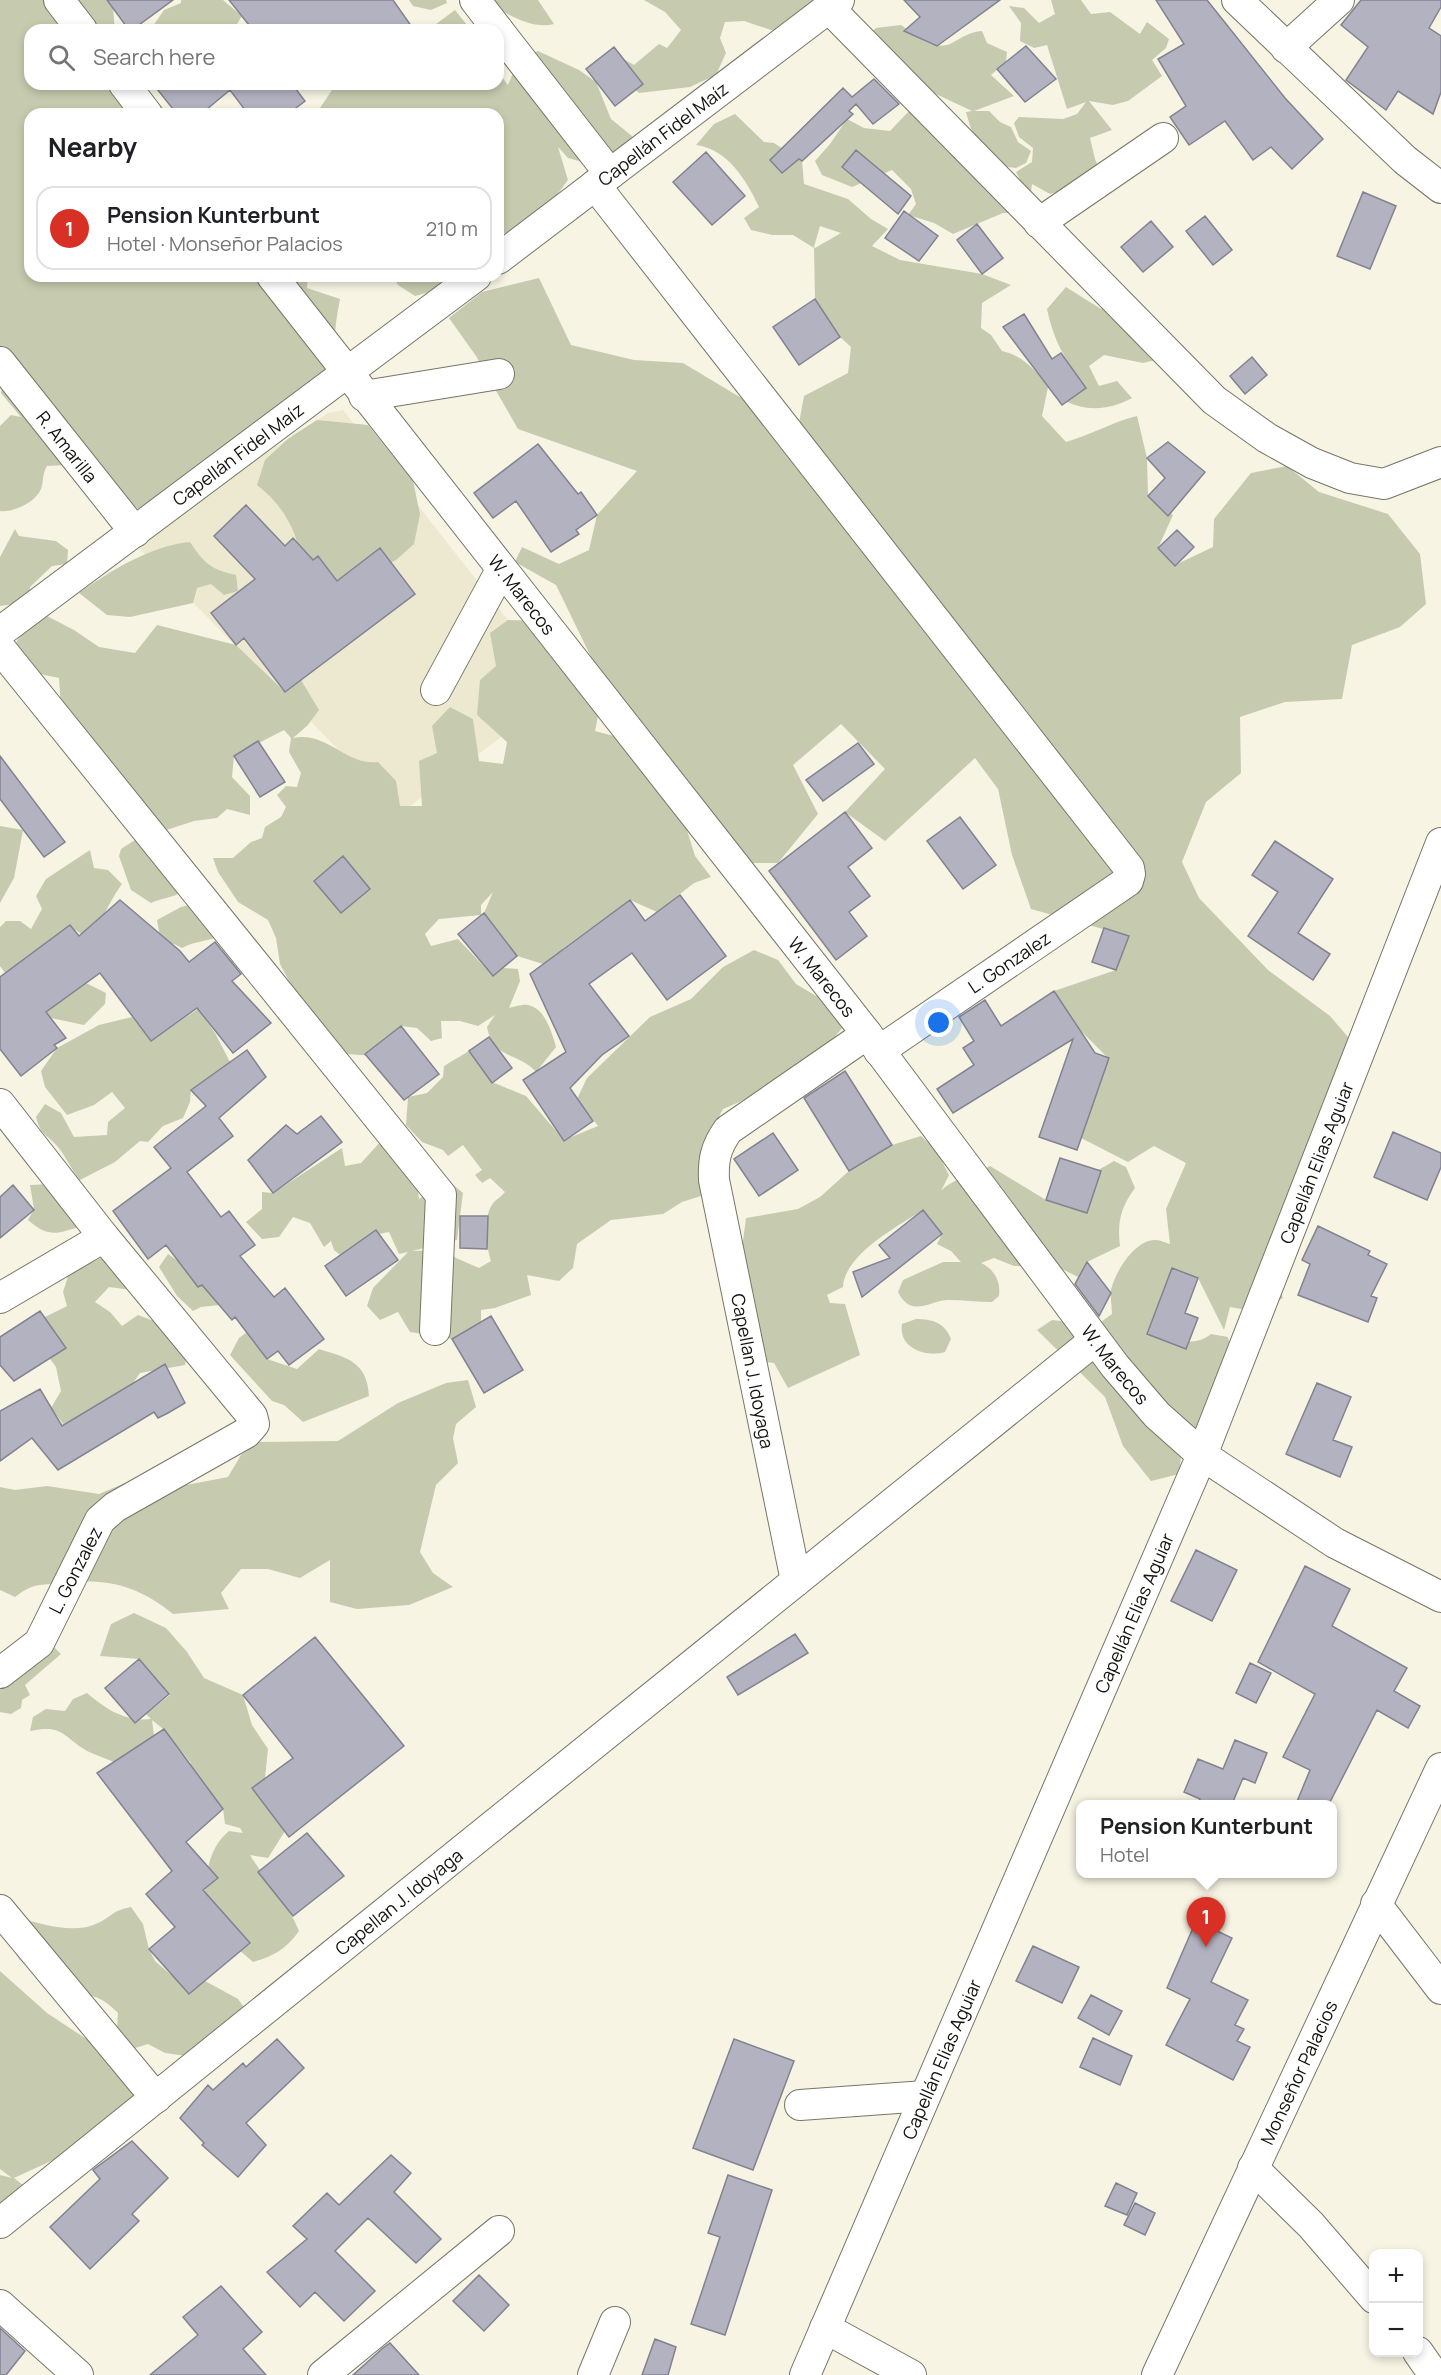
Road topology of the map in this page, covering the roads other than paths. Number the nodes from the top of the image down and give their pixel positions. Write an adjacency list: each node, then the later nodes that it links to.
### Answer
1 (59, 0): 6 (street)
2 (475, 0): 7 (street)
3 (1237, 0): 9 (street)
4 (1339, 0): 9 (street)
5 (833, 4): 13 (street, Capellán Fidel Maíz); 15 (street)
6 (77, 24)
7 (493, 24)
8 (504, 39): 13 (street)
9 (1286, 48): 14 (street)
10 (129, 90): 11 (street)
11 (142, 108)
12 (1163, 138): 15 (street)
13 (602, 179): 16 (street, Capellán Fidel Maíz); 29 (street, L. Gonzalez)
14 (1441, 188)
15 (1040, 223): 22 (street)
16 (504, 254)
17 (277, 282): 21 (street, W. Marecos)
18 (469, 282): 21 (street, Capellán Fidel Maíz)
19 (0, 362): 23 (street, R. Amarilla)
20 (499, 374): 21 (street)
21 (356, 385): 23 (street, Capellán Fidel Maíz); 24 (street, W. Marecos)
22 (1441, 462)
23 (135, 532): 25 (street, Capellán Fidel Maíz)
24 (501, 570): 27 (street); 29 (street, W. Marecos)
25 (0, 632)
26 (0, 648): 34 (street)
27 (436, 690)
28 (1441, 843): 36 (street, Capellán Elias Aguiar)
29 (873, 1042): 31 (street, L. Gonzalez); 35 (street, W. Marecos)
30 (0, 1104): 32 (street)
31 (713, 1160): 37 (street, Capellan J. Idoyaga)
32 (104, 1237): 33 (street); 39 (street, L. Gonzalez)
33 (0, 1298)
34 (435, 1330)
35 (1095, 1340): 36 (street, W. Marecos); 37 (street, Capellan J. Idoyaga)
36 (1202, 1455): 38 (street, W. Marecos); 44 (street, Capellán Elias Aguiar)
37 (796, 1581): 45 (street, Capellan J. Idoyaga)
38 (1441, 1598)
39 (0, 1673)
40 (1441, 1768): 41 (street, Monseñor Palacios)
41 (1376, 1904): 43 (street); 47 (street, Monseñor Palacios)
42 (0, 1910): 45 (street)
43 (1441, 1989)
44 (925, 2096): 46 (street); 53 (street, Capellán Elias Aguiar)
45 (156, 2098): 48 (street, Capellan J. Idoyaga)
46 (800, 2105)
47 (1253, 2168): 50 (street); 60 (street, Monseñor Palacios)
48 (0, 2223)
49 (499, 2231): 56 (street)
50 (1369, 2292)
51 (0, 2305): 55 (street)
52 (615, 2322): 57 (street)
53 (825, 2328): 58 (street, Capellán Elias Aguiar); 59 (street)
54 (1421, 2357): 61 (street)
55 (78, 2375)
56 (323, 2375)
57 (593, 2375)
58 (805, 2375)
59 (911, 2375)
60 (1157, 2375)
61 (1434, 2375)

